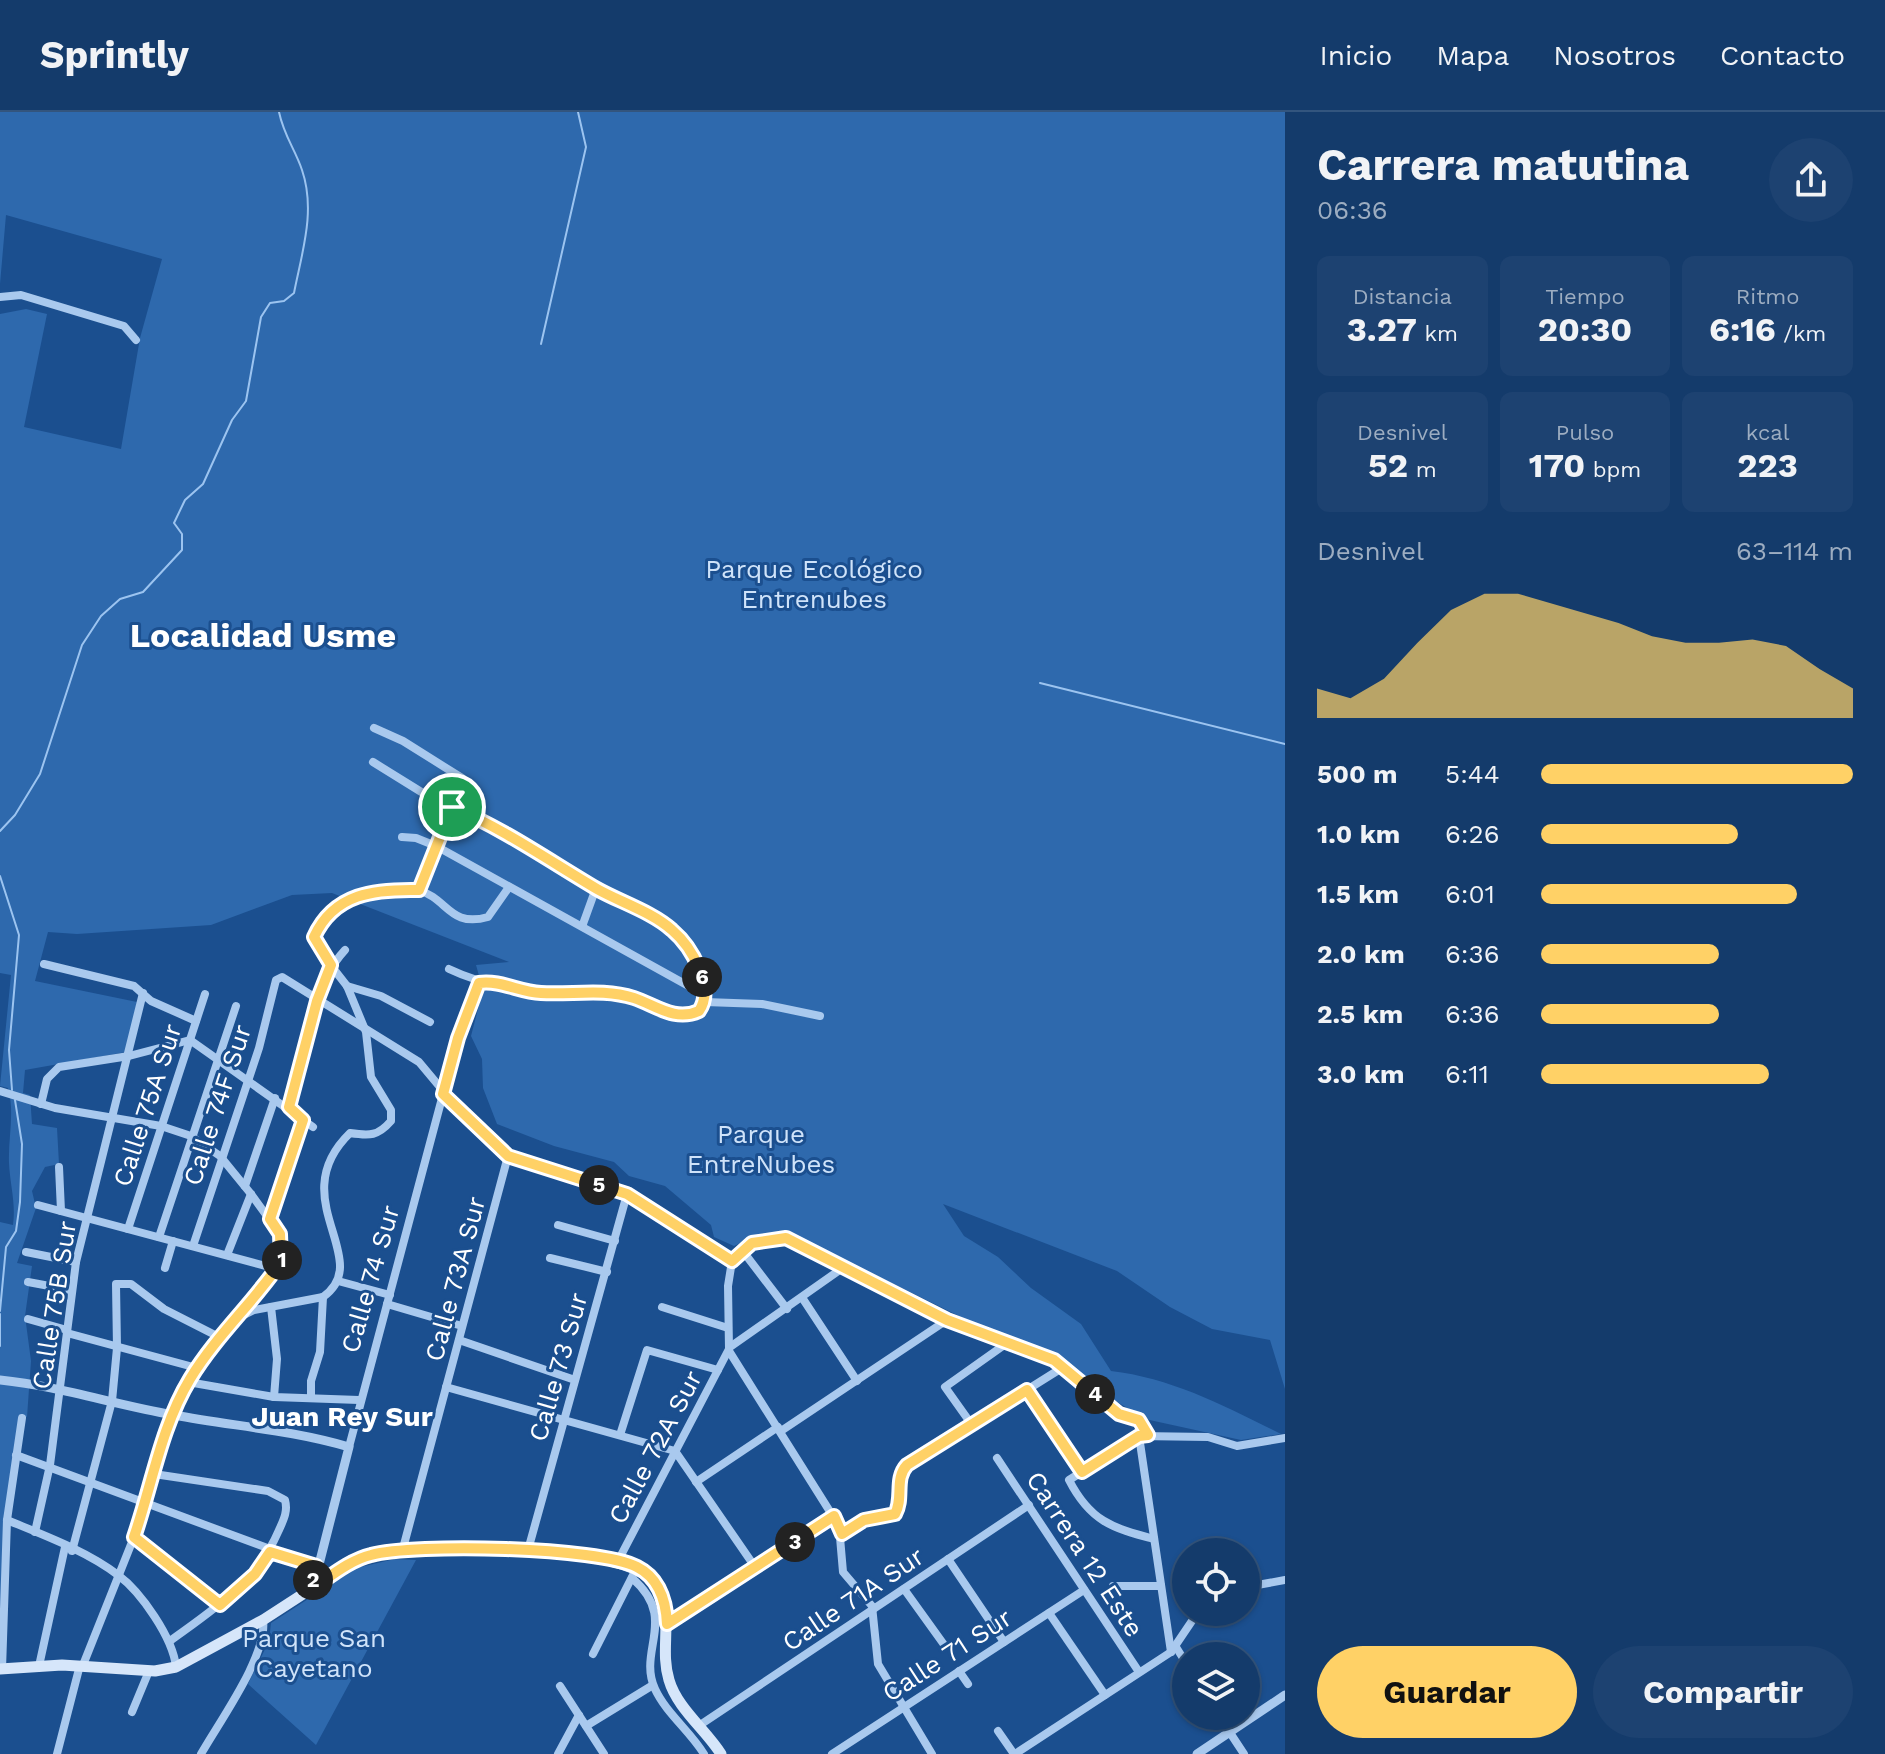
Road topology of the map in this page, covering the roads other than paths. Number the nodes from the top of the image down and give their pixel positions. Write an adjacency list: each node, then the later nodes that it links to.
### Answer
1 (0, 297): 2 (street)
2 (136, 340)
3 (374, 728): 5 (street)
4 (373, 762): 5 (street)
5 (452, 807): 7 (street); 9 (street)
6 (402, 837): 7 (street)
7 (436, 846): 8 (street); 10 (street)
8 (509, 887): 10 (street); 11 (street)
9 (596, 888): 11 (street); 20 (street)
10 (419, 890): 14 (street)
11 (583, 924): 20 (street)
12 (345, 950): 14 (street)
13 (44, 964): 18 (street)
14 (331, 965): 17 (street); 21 (street)
15 (449, 969): 16 (street)
16 (479, 983): 20 (street); 32 (street, Calle 74 Sur)
17 (347, 986): 25 (street); 26 (street)
18 (143, 993): 24 (street); 28 (street, Calle 75B Sur)
19 (205, 994): 24 (street, Calle 75A Sur)
20 (704, 998): 23 (street)
21 (317, 1001): 26 (street); 30 (street, Calle 74F Sur); 35 (street)
22 (236, 1006): 29 (street)
23 (820, 1016)
24 (196, 1021): 27 (street, Calle 75A Sur)
25 (430, 1022)
26 (366, 1032): 32 (street); 66 (street)
27 (190, 1040): 28 (street); 29 (street); 38 (street, Calle 75A Sur)
28 (129, 1056): 34 (street); 36 (street, Calle 75B Sur)
29 (221, 1059): 30 (street); 40 (street)
30 (247, 1079): 33 (street); 41 (street, Calle 74F Sur)
31 (0, 1091): 34 (street)
32 (443, 1094): 42 (street); 70 (street, Calle 74 Sur)
33 (275, 1098): 35 (street); 44 (street)
34 (41, 1104): 36 (street)
35 (289, 1107): 37 (street)
36 (114, 1116): 38 (street); 48 (street, Calle 75B Sur)
37 (303, 1120): 39 (street); 49 (street)
38 (161, 1126): 40 (street); 51 (street, Calle 75A Sur)
39 (313, 1127)
40 (191, 1136): 41 (street); 52 (street)
41 (220, 1156): 44 (street); 55 (street, Calle 74F Sur)
42 (508, 1156): 45 (street); 78 (street, Calle 73A Sur)
43 (59, 1167): 47 (street)
44 (248, 1190): 49 (street); 58 (street)
45 (627, 1194): 54 (street, Calle 73 Sur); 60 (street)
46 (38, 1205): 47 (street)
47 (61, 1211): 48 (street)
48 (87, 1218): 51 (street); 61 (street, Calle 75B Sur)
49 (270, 1219): 64 (street)
50 (558, 1225): 54 (street)
51 (128, 1229): 52 (street)
52 (159, 1237): 53 (street)
53 (173, 1241): 55 (street); 63 (street)
54 (615, 1241): 65 (street, Calle 73 Sur)
55 (193, 1246): 58 (street)
56 (742, 1250): 60 (street); 62 (street); 74 (street)
57 (26, 1252): 61 (street)
58 (227, 1255): 64 (street)
59 (550, 1258): 65 (street)
60 (732, 1261): 79 (street)
61 (76, 1262): 68 (street, Calle 75B Sur)
62 (844, 1267): 71 (street, Calle 72A Sur); 76 (street)
63 (165, 1268)
64 (277, 1269): 77 (street)
65 (607, 1272): 90 (street, Calle 73 Sur)
66 (338, 1281): 69 (street); 70 (street)
67 (28, 1282): 68 (street)
68 (71, 1290): 80 (street, Calle 75B Sur)
69 (323, 1297): 72 (street); 97 (street)
70 (388, 1299): 78 (street); 98 (street, Calle 74 Sur)
71 (803, 1299): 74 (street, Calle 72A Sur); 91 (street)
72 (271, 1307): 77 (street); 96 (street)
73 (662, 1307): 79 (street)
74 (787, 1309): 85 (street, Calle 72A Sur)
75 (28, 1319): 80 (street)
76 (947, 1320): 83 (street); 91 (street)
77 (230, 1322): 81 (street)
78 (462, 1326): 82 (street, Calle 73A Sur)
79 (728, 1328): 85 (street)
80 (67, 1332): 84 (street); 94 (street, Calle 75B Sur)
81 (219, 1337): 84 (street); 87 (street)
82 (459, 1340): 90 (street); 93 (street, Calle 73A Sur)
83 (1007, 1343): 86 (street); 103 (street)
84 (117, 1348): 87 (street); 99 (street)
85 (729, 1349): 88 (street, Calle 72A Sur); 104 (street)
86 (1065, 1366): 95 (street); 106 (street)
87 (197, 1368): 92 (street)
88 (718, 1370): 105 (street); 109 (street, Calle 72A Sur)
89 (0, 1380): 94 (street)
90 (575, 1380): 102 (street, Calle 73 Sur)
91 (857, 1381): 104 (street)
92 (188, 1382): 96 (street); 100 (street)
93 (446, 1387): 102 (street); 128 (street, Calle 73A Sur)
94 (62, 1388): 99 (street); 112 (street, Calle 75B Sur)
95 (1027, 1390): 103 (street); 113 (street)
96 (274, 1397): 97 (street)
97 (311, 1398): 98 (street)
98 (359, 1400): 108 (street, Calle 74 Sur)
99 (112, 1401): 100 (street); 115 (street)
100 (172, 1415): 108 (street); 114 (street)
101 (22, 1418): 110 (street)
102 (564, 1420): 105 (street); 126 (street, Calle 73 Sur)
103 (972, 1425): 122 (street)
104 (780, 1429): 116 (street); 119 (street)
105 (620, 1435): 109 (street)
106 (1144, 1435): 107 (street); 113 (street); 124 (street)
107 (1285, 1438)
108 (349, 1447): 131 (street, Calle 74 Sur)
109 (675, 1451): 116 (street); 130 (street, Calle 72A Sur)
110 (16, 1455): 112 (street); 120 (street)
111 (997, 1458): 118 (street, Carrera 12 Este)
112 (50, 1465): 115 (street); 121 (street, Calle 75B Sur)
113 (1082, 1472): 124 (street)
114 (154, 1474): 117 (street); 127 (street)
115 (91, 1482): 117 (street); 125 (street)
116 (696, 1482): 132 (street)
117 (145, 1504): 123 (street); 127 (street)
118 (1029, 1505): 129 (street, Calle 71A Sur); 141 (street, Carrera 12 Este)
119 (834, 1516): 122 (street); 132 (street)
120 (7, 1520): 121 (street); 156 (street)
121 (35, 1532): 125 (street)
122 (842, 1534): 143 (street)
123 (134, 1537): 134 (street); 142 (street)
124 (1154, 1539): 138 (street)
125 (69, 1549): 134 (street); 154 (street)
126 (528, 1550): 128 (main road); 130 (main road)
127 (270, 1552): 131 (street); 142 (street)
128 (402, 1552): 139 (main road)
129 (948, 1559): 140 (street, Calle 71A Sur); 148 (street)
130 (618, 1561): 133 (main road)
131 (316, 1566): 139 (street, Calle 74 Sur)
132 (755, 1567): 146 (street)
133 (635, 1573): 146 (main road); 152 (street); 161 (street)
134 (119, 1575): 147 (street); 153 (street)
135 (1285, 1580): 136 (street)
136 (1260, 1584)
137 (1113, 1586): 138 (street)
138 (1161, 1586): 149 (street)
139 (313, 1588): 145 (main road)
140 (904, 1589): 143 (street, Calle 71A Sur); 150 (street)
141 (1084, 1590): 144 (street, Calle 71 Sur); 159 (street, Carrera 12 Este)
142 (220, 1605): 147 (street)
143 (873, 1610): 165 (street); 168 (street, Calle 71A Sur)
144 (1049, 1613): 148 (street, Calle 71 Sur); 163 (street)
145 (263, 1620): 155 (main road); 174 (street)
146 (667, 1624): 168 (main road)
147 (170, 1641): 155 (street)
148 (1004, 1642): 158 (street, Calle 71 Sur)
149 (1172, 1642)
150 (945, 1646)
151 (1172, 1651): 159 (street)
152 (593, 1654)
153 (81, 1665): 154 (main road); 157 (main road); 173 (street)
154 (39, 1666): 156 (main road)
155 (176, 1667): 157 (main road)
156 (1, 1669)
157 (149, 1671): 166 (street)
158 (959, 1671): 160 (street); 165 (street, Calle 71 Sur)
159 (1139, 1672): 163 (street)
160 (968, 1684)
161 (653, 1685): 169 (street); 177 (street)
162 (560, 1686): 167 (street)
163 (1105, 1695): 181 (street)
164 (1285, 1695): 172 (street)
165 (903, 1708): 179 (street, Calle 71 Sur); 180 (street)
166 (132, 1712)
167 (579, 1715): 169 (street); 175 (street)
168 (700, 1725): 178 (main road)
169 (586, 1726): 176 (street)
170 (1227, 1730): 172 (street)
171 (998, 1731): 181 (street)
172 (1229, 1733): 182 (street); 183 (street)
173 (57, 1754)
174 (201, 1754)
175 (558, 1754)
176 (604, 1754)
177 (704, 1754)
178 (721, 1754)
179 (832, 1754)
180 (932, 1754)
181 (1015, 1754)
182 (1197, 1754)
183 (1244, 1754)

